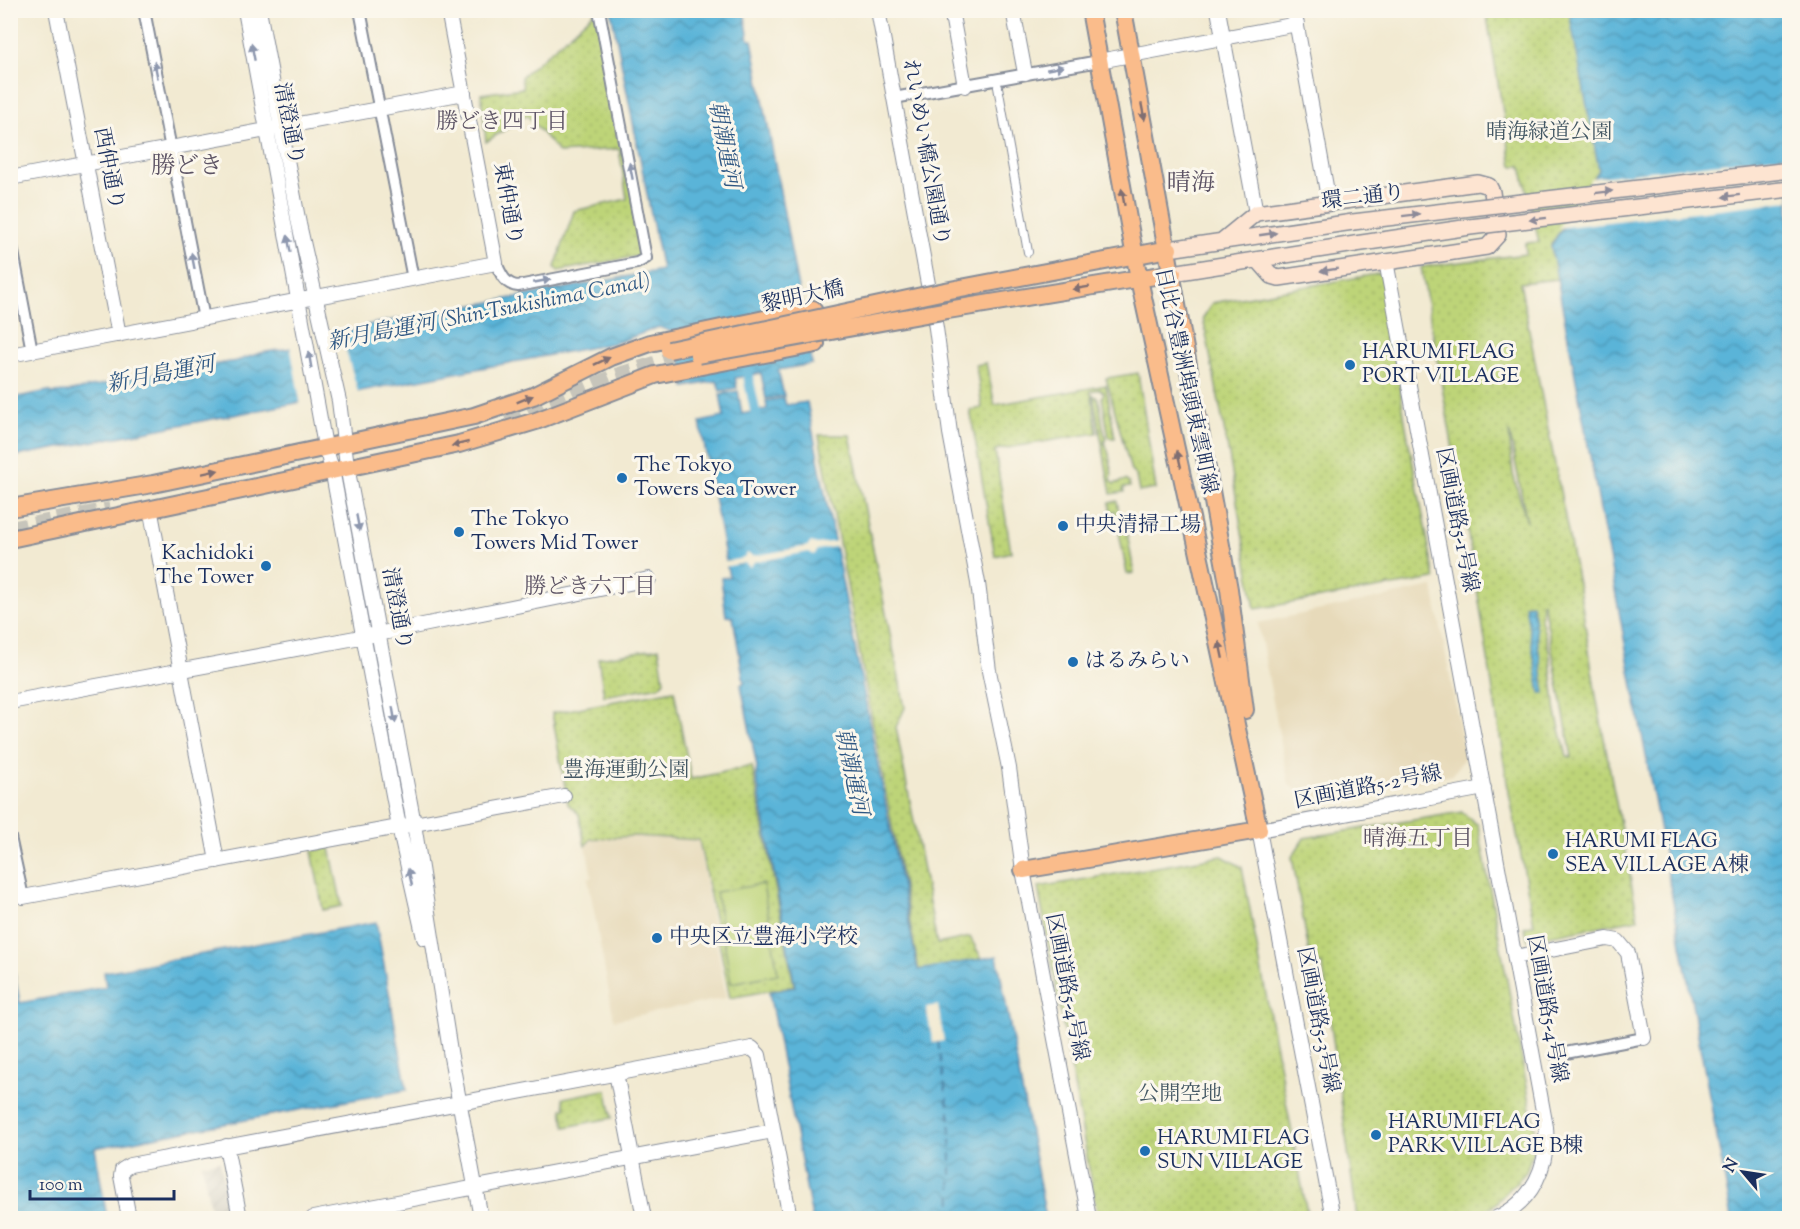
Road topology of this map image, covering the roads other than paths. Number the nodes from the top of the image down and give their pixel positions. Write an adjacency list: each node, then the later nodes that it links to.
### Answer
1 (56, 10): 26 (street, 西仲通り)
2 (144, 10): 25 (street, one-way to 2)
3 (244, 10): 24 (street, 清澄通り, one-way to 3)
4 (259, 10): 24 (street, 清澄通り)
5 (360, 10): 23 (street)
6 (448, 10): 21 (street, 東仲通り)
7 (598, 10): 39 (street, one-way to 7)
8 (878, 10): 22 (street, れいめい橋公園通り)
9 (951, 10): 19 (street)
10 (1013, 10): 18 (street)
11 (1090, 10): 17 (main road, 日比谷豊洲埠頭東雲町線)
12 (1123, 10): 16 (main road, 日比谷豊洲埠頭東雲町線)
13 (1218, 10): 15 (street)
14 (1295, 17): 15 (street); 30 (street)
15 (1223, 38): 16 (street); 31 (street)
16 (1132, 54): 17 (street); 34 (main road, 日比谷豊洲埠頭東雲町線, one-way to 34)
17 (1098, 61): 18 (street, one-way to 17); 36 (main road, 日比谷豊洲埠頭東雲町線, one-way to 17)
18 (1025, 73): 19 (street)
19 (965, 86): 22 (street)
20 (998, 87): 35 (street)
21 (464, 93): 23 (street); 39 (street, 東仲通り)
22 (894, 98): 79 (street, れいめい橋公園通り)
23 (379, 109): 24 (street); 41 (street)
24 (274, 128): 25 (street); 44 (street, 清澄通り); 45 (street, 清澄通り, one-way to 24)
25 (171, 148): 26 (street); 47 (street, one-way to 25)
26 (86, 164): 28 (street); 48 (street, 西仲通り)
27 (1790, 170): 33 (main road, 環二通り, one-way to 27, bridge)
28 (10, 178)
29 (1790, 189): 37 (main road, 環二通り, one-way to 37, bridge)
30 (1329, 203): 31 (main road); 38 (main road)
31 (1256, 213): 33 (main road)
32 (10, 236): 49 (street)
33 (1223, 240): 34 (main road, 環二通り)
34 (1169, 249): 36 (main road, 環二通り); 40 (main road, 日比谷豊洲埠頭東雲町線)
35 (1028, 252)
36 (1134, 255): 42 (main road, 日比谷豊洲埠頭東雲町線); 43 (main road, 環二通り)
37 (1258, 260): 38 (main road, one-way to 37); 40 (main road, 環二通り)
38 (1386, 261): 72 (street, 区画道路5-1号線)
39 (496, 264): 41 (street)
40 (1173, 273): 42 (main road, 環二通り); 64 (main road, 日比谷豊洲埠頭東雲町線)
41 (412, 279): 44 (street)
42 (1139, 279): 46 (main road, 環二通り, one-way to 46); 67 (main road, 日比谷豊洲埠頭東雲町線, one-way to 42)
43 (945, 291): 46 (main road, 黎明大橋, bridge); 51 (main road, one-way to 43, bridge)
44 (316, 298): 45 (street); 53 (street, 清澄通り)
45 (300, 301): 47 (street); 54 (street, 清澄通り, one-way to 45)
46 (948, 310): 52 (main road, bridge)
47 (204, 319): 48 (street)
48 (119, 335): 49 (street)
49 (32, 351): 50 (street)
50 (10, 355)
51 (485, 413): 52 (main road); 53 (main road)
52 (490, 436): 56 (main road, one-way to 56)
53 (346, 442): 54 (main road); 56 (street, 清澄通り)
54 (325, 447): 55 (main road); 56 (street, 清澄通り)
55 (292, 453): 57 (main road); 58 (main road, one-way to 55)
56 (340, 467): 57 (main road); 68 (street, 清澄通り, one-way to 68); 69 (street, 清澄通り)
57 (296, 477): 59 (main road)
58 (153, 484): 60 (main road); 61 (main road)
59 (216, 495): 62 (main road); 63 (main road)
60 (10, 499)
61 (19, 506)
62 (151, 513): 65 (main road); 70 (street)
63 (10, 539)
64 (1220, 540): 67 (main road); 76 (main road, 日比谷豊洲埠頭東雲町線)
65 (10, 547)
66 (649, 579): 68 (street)
67 (1209, 594): 76 (main road, 日比谷豊洲埠頭東雲町線, one-way to 67)
68 (379, 633): 69 (street); 74 (street, 清澄通り, one-way to 74)
69 (362, 637): 70 (street); 75 (street, 清澄通り)
70 (182, 670): 71 (street); 78 (street)
71 (10, 702)
72 (1484, 788): 76 (street, 区画道路5-2号線); 81 (street, 区画道路5-4号線)
73 (564, 796): 74 (street)
74 (414, 824): 75 (street); 84 (street, 清澄通り)
75 (399, 827): 78 (street); 84 (street, 清澄通り, one-way to 75)
76 (1259, 830): 79 (main road); 99 (street, 区画道路5-3号線)
77 (10, 837): 80 (street)
78 (217, 861): 80 (street)
79 (1023, 870): 98 (street, 区画道路5-4号線)
80 (23, 897)
81 (1515, 957): 82 (street); 100 (street, 区画道路5-4号線)
82 (1644, 1038): 83 (street)
83 (1555, 1055)
84 (451, 1057): 86 (street)
85 (616, 1073): 86 (street); 87 (street); 89 (street)
86 (460, 1102): 88 (street); 90 (street)
87 (773, 1131): 89 (street); 97 (street)
88 (226, 1146): 92 (street); 93 (street)
89 (633, 1159): 90 (street); 96 (street)
90 (476, 1188): 91 (street); 95 (street)
91 (350, 1215): 94 (street)
92 (129, 1218)
93 (240, 1218)
94 (313, 1218)
95 (481, 1218)
96 (644, 1218)
97 (790, 1218)
98 (1089, 1218)
99 (1333, 1218)
100 (1496, 1218)

